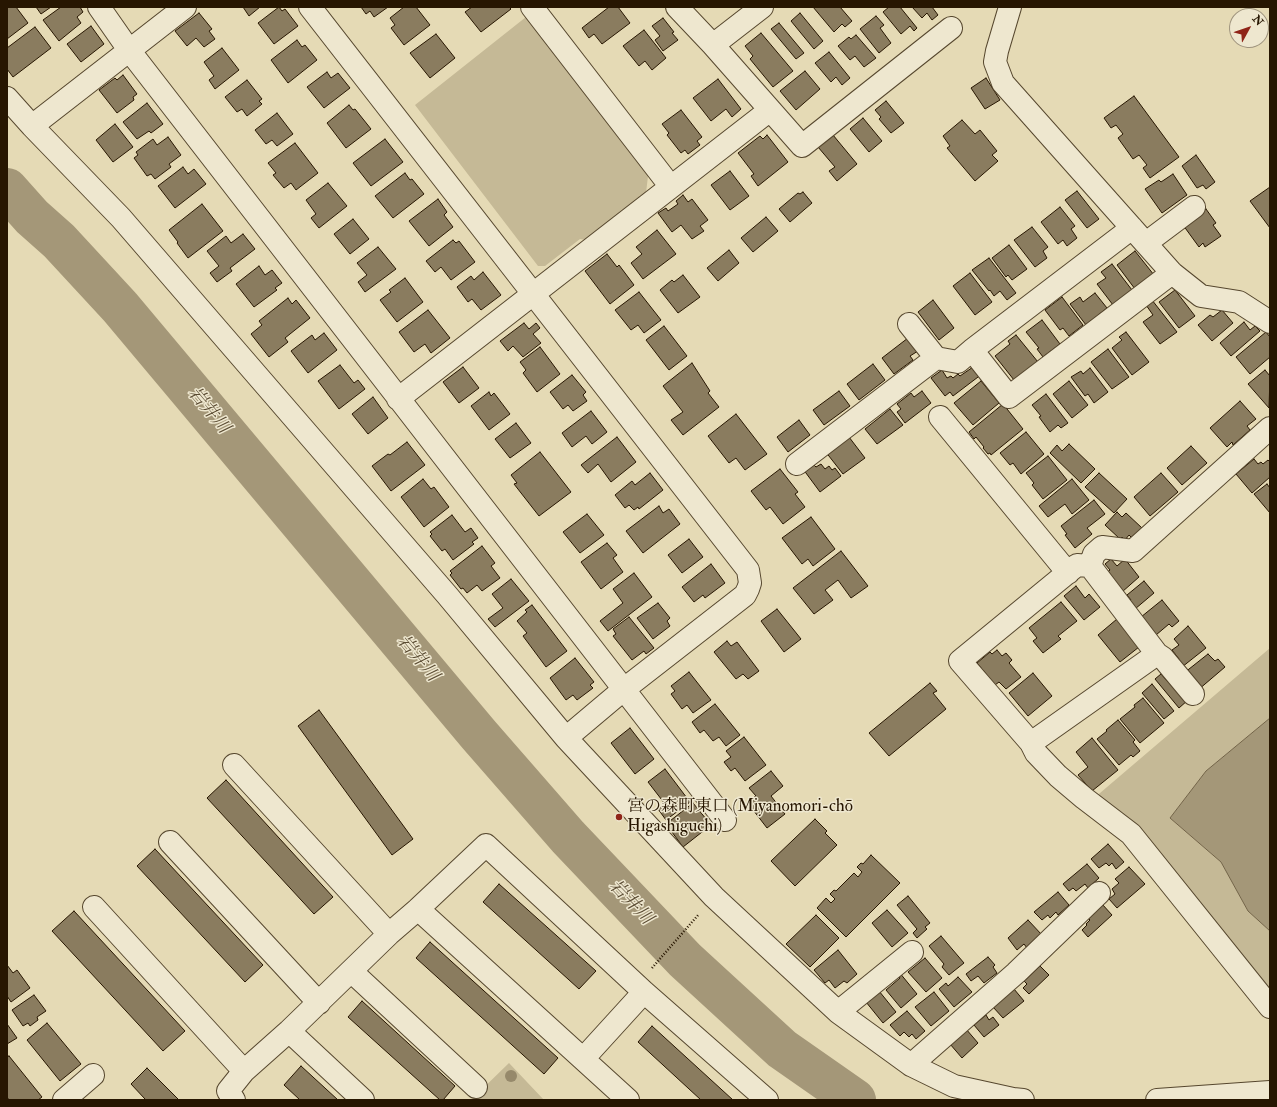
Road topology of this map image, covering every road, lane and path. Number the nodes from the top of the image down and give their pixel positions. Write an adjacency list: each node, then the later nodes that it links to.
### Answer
1 (99, 7): 10 (street)
2 (186, 7): 10 (street)
3 (310, 7): 18 (street)
4 (532, 7): 14 (street)
5 (677, 7): 9 (street)
6 (762, 7): 9 (street)
7 (1010, 7): 16 (street)
8 (952, 28): 12 (street)
9 (713, 45): 12 (street)
10 (129, 50): 13 (street); 23 (street)
11 (7, 98): 13 (street)
12 (770, 110): 14 (street)
13 (32, 126): 32 (street)
14 (671, 187): 18 (street)
15 (1194, 207): 16 (street)
16 (1139, 236): 17 (street); 21 (street)
17 (1172, 273): 19 (street); 21 (street)
18 (533, 293): 23 (street); 30 (street)
19 (1270, 322)
20 (909, 324): 22 (street)
21 (972, 350): 22 (street)
22 (936, 358): 26 (street)
23 (398, 399): 30 (street)
24 (940, 417): 28 (street)
25 (1267, 438): 27 (street)
26 (797, 464)
27 (1090, 566): 28 (street); 29 (street)
28 (1068, 572): 33 (street)
29 (1157, 654): 31 (street); 33 (street)
30 (623, 690): 32 (street); 35 (street)
31 (1193, 694)
32 (566, 738): 47 (street)
33 (1031, 743): 46 (street)
34 (234, 765): 41 (street)
35 (725, 820)
36 (170, 842): 45 (street)
37 (1099, 893): 50 (street)
38 (94, 908): 51 (street)
39 (418, 909): 41 (street); 44 (street); 49 (street)
40 (702, 910): 44 (path)
41 (389, 934): 43 (street)
42 (912, 952): 47 (street)
43 (351, 971): 45 (street); 53 (street)
44 (646, 983): 49 (street); 59 (street)
45 (319, 1003): 48 (street)
46 (1270, 1007)
47 (838, 1012): 50 (street)
48 (289, 1031): 51 (street); 57 (street)
49 (583, 1059): 58 (street)
50 (911, 1065): 60 (street)
51 (244, 1071): 56 (street)
52 (93, 1075): 55 (street)
53 (476, 1087)
54 (1270, 1092): 61 (street)
55 (64, 1100)
56 (234, 1100)
57 (363, 1100)
58 (628, 1100)
59 (767, 1100)
60 (1023, 1100)
61 (1157, 1100)

